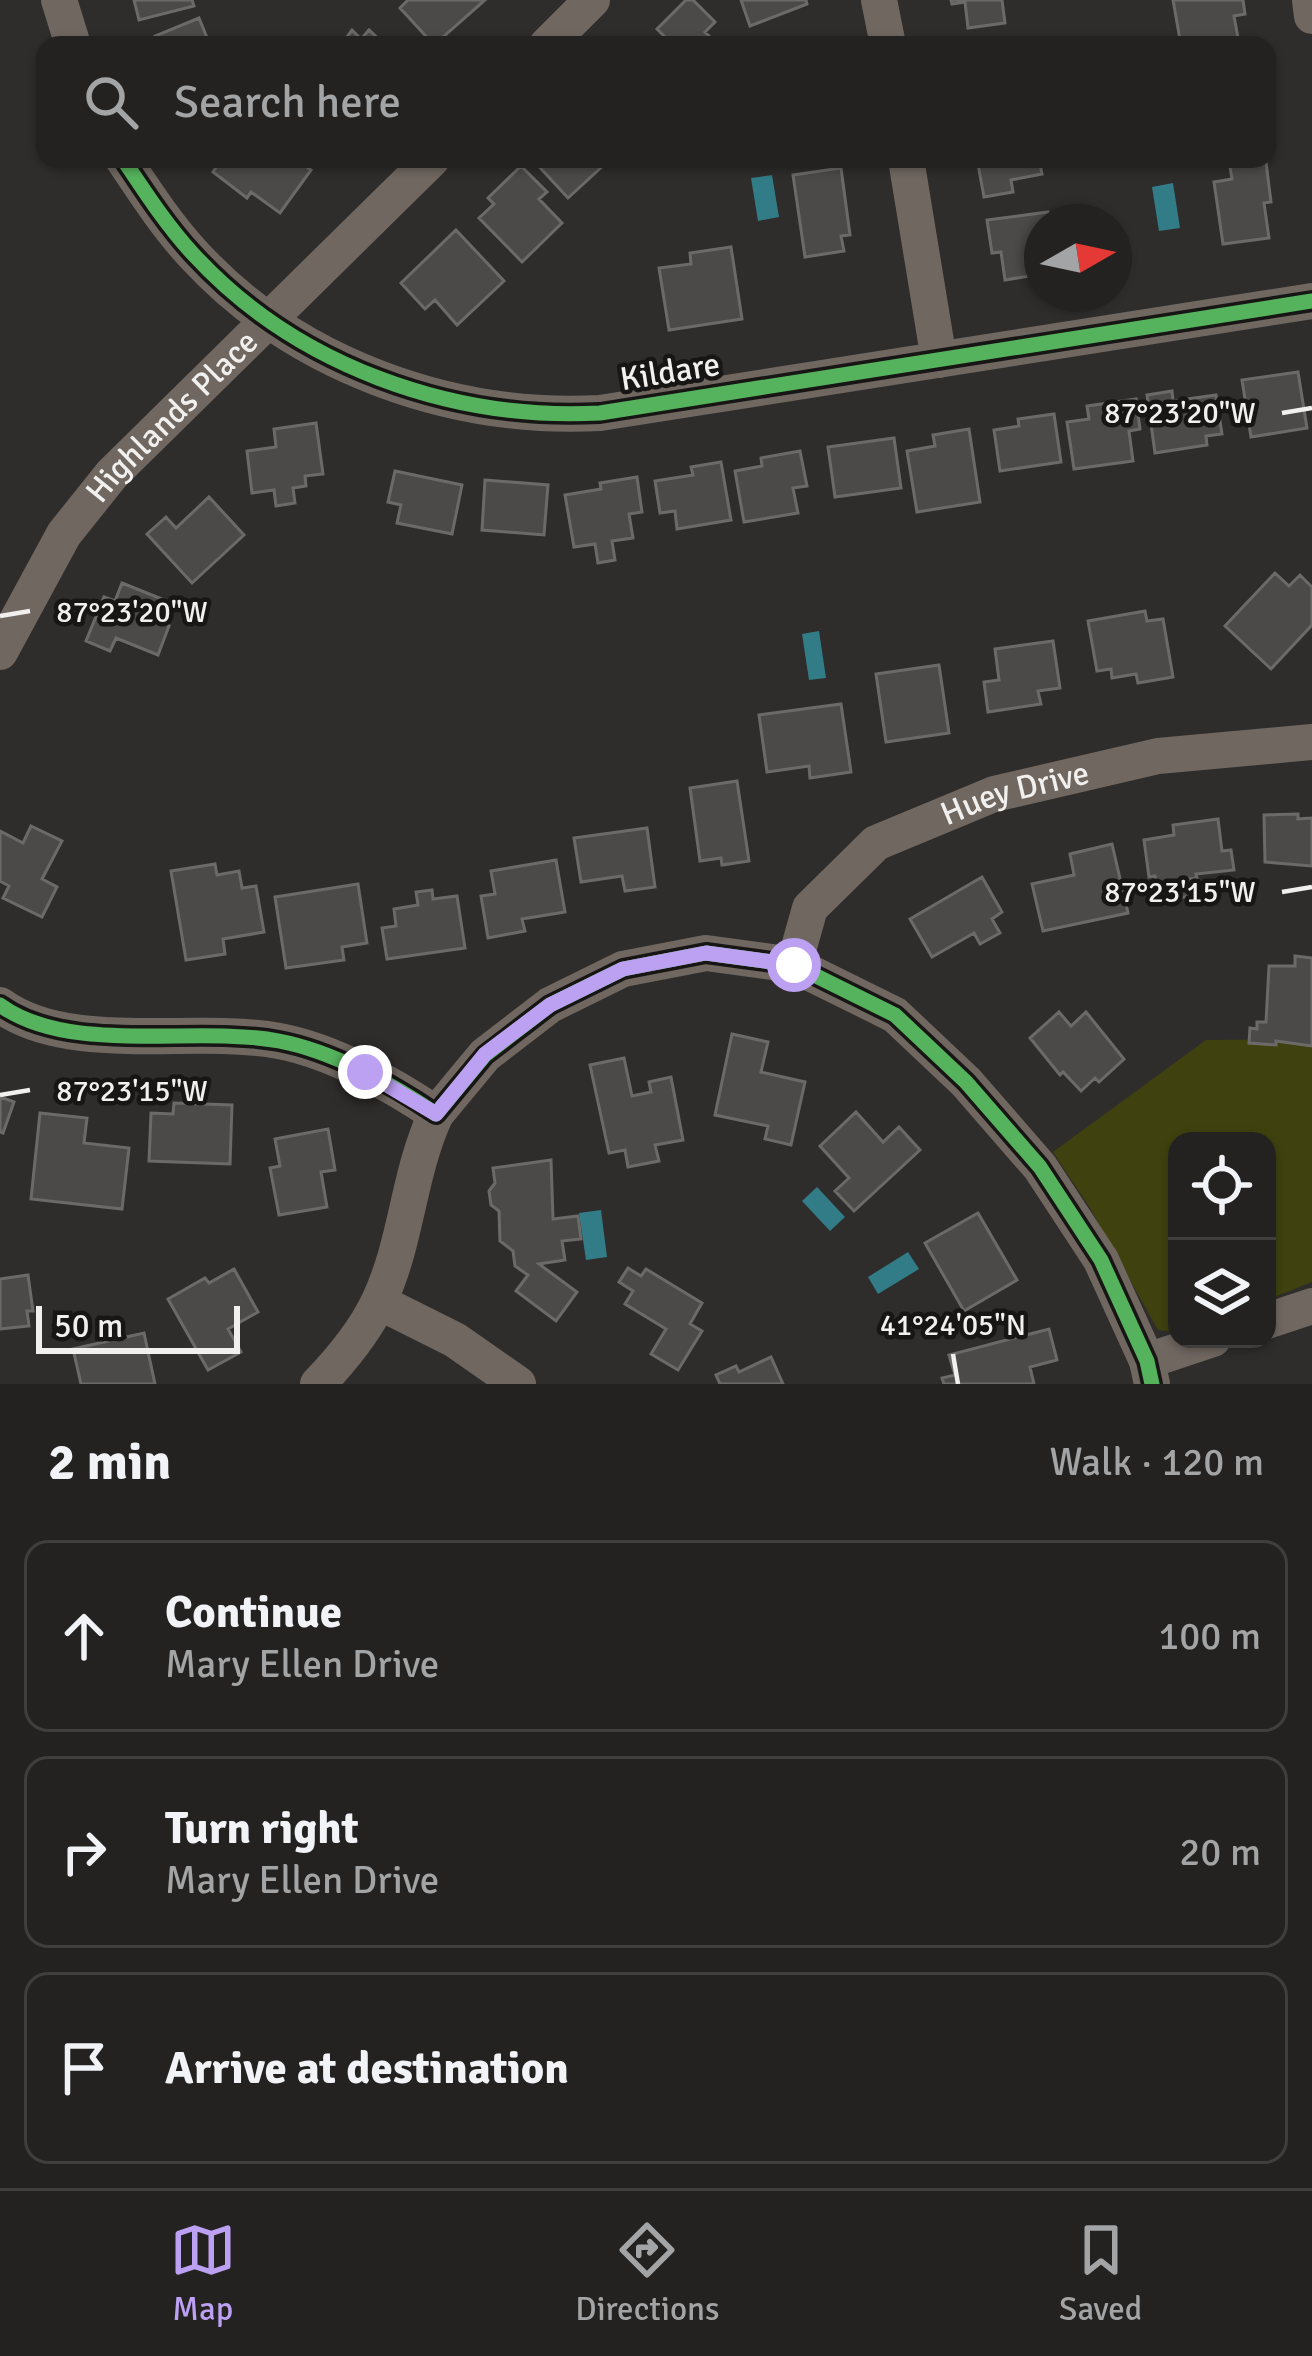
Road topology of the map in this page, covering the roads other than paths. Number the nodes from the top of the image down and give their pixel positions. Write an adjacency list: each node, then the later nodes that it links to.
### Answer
1 (59, 0): 6 (street)
2 (592, 0): 7 (street)
3 (879, 0): 8 (street)
4 (1310, 0): 5 (street)
5 (1312, 16)
6 (71, 36)
7 (556, 36)
8 (886, 36)
9 (130, 168): 13 (street, Kildare)
10 (423, 168): 13 (street, Highlands Place)
11 (907, 168): 14 (street)
12 (1312, 301): 14 (street, Kildare)
13 (269, 321): 14 (street, Kildare); 15 (street, Highlands Place)
14 (939, 360)
15 (0, 652)
16 (1312, 742): 17 (street, Huey Drive)
17 (794, 965): 19 (street); 24 (street)
18 (0, 1005): 19 (street)
19 (436, 1114): 20 (street)
20 (379, 1301): 25 (street); 26 (street)
21 (1312, 1306): 22 (street)
22 (1276, 1318)
23 (1197, 1348): 24 (street)
24 (1149, 1373)
25 (318, 1384)
26 (518, 1384)

